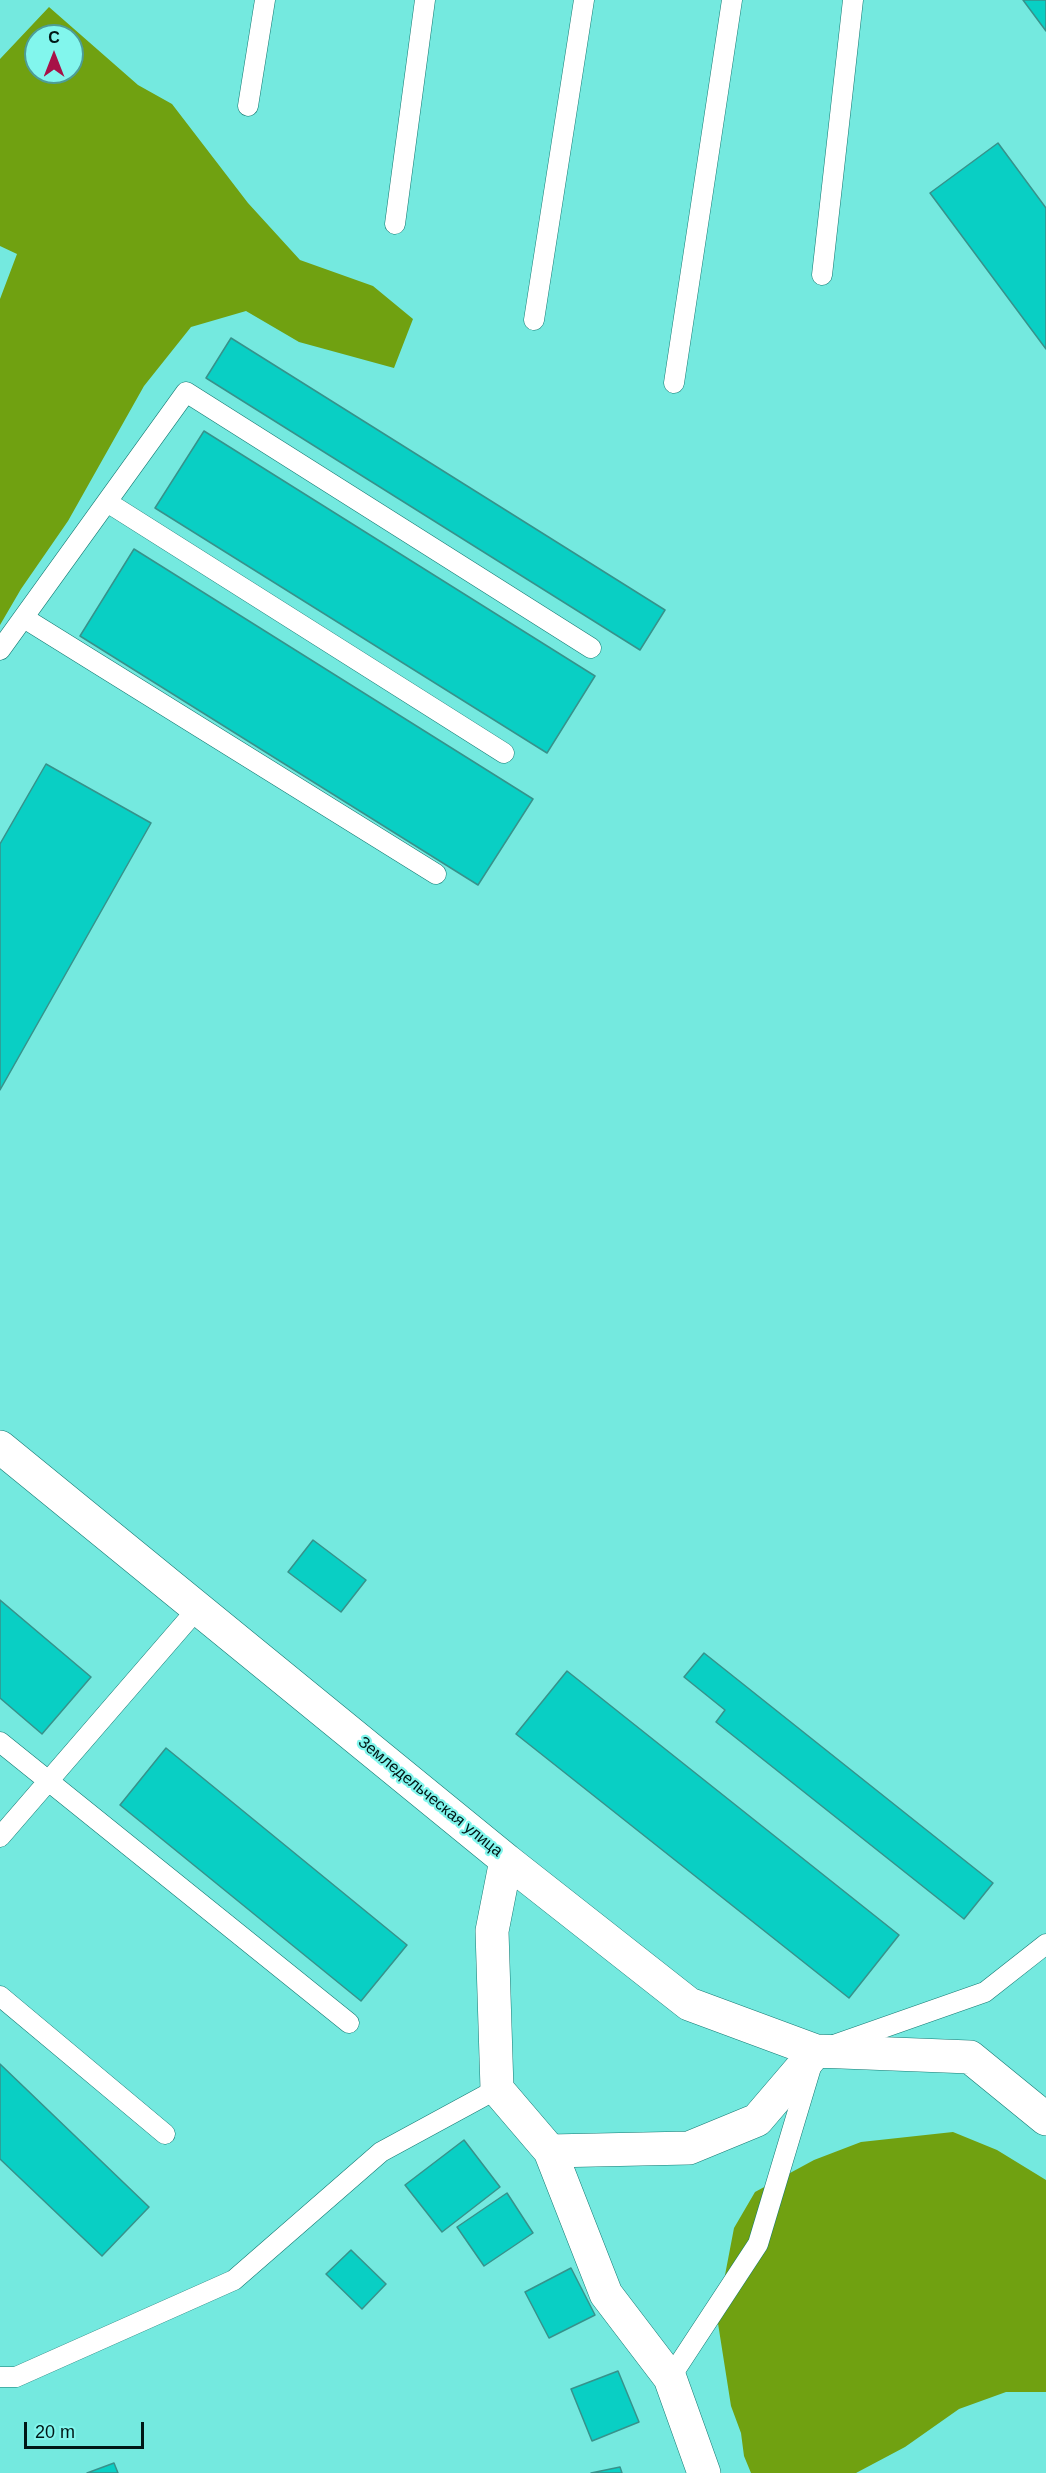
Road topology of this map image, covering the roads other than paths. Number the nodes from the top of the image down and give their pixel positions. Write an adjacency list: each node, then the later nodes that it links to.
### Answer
1 (265, 0): 6 (lane)
2 (425, 0): 7 (lane)
3 (584, 0): 9 (lane)
4 (732, 0): 10 (lane)
5 (853, 0): 8 (lane)
6 (248, 106)
7 (395, 224)
8 (822, 275)
9 (534, 320)
10 (674, 383)
11 (107, 502): 12 (lane); 13 (lane); 15 (lane)
12 (24, 618): 14 (lane); 16 (lane)
13 (591, 648)
14 (0, 650)
15 (504, 753)
16 (436, 874)
17 (0, 1447): 18 (street, Земледельческая улица)
18 (198, 1608): 20 (lane); 22 (street, Земледельческая улица)
19 (0, 1742): 20 (lane)
20 (48, 1782): 21 (lane); 25 (lane)
21 (0, 1837)
22 (506, 1860): 26 (street); 27 (street, Земледельческая улица)
23 (1046, 1944): 26 (lane)
24 (0, 1996): 29 (lane)
25 (349, 2023)
26 (816, 2051): 28 (street); 30 (street); 32 (lane)
27 (497, 2089): 30 (street); 31 (lane)
28 (1046, 2120)
29 (165, 2134)
30 (550, 2151): 32 (street)
31 (0, 2377)
32 (670, 2378): 33 (street)
33 (704, 2473)

